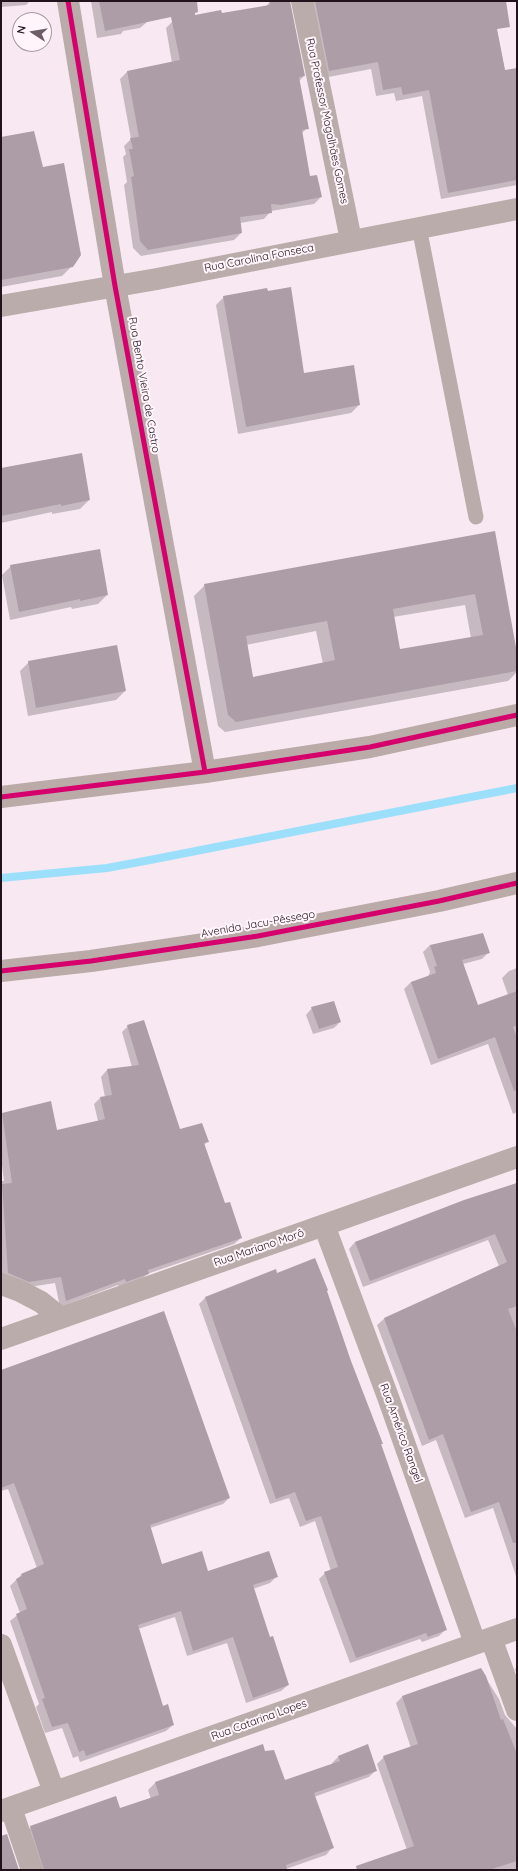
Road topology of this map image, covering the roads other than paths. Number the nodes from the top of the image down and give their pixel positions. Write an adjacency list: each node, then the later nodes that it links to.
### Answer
1 (68, 1): 6 (street, Rua Bento Vieira de Castro)
2 (302, 1): 5 (street, Rua Professor Magalhães Gomes)
3 (517, 209): 4 (street, Rua Carolina Fonseca)
4 (419, 227): 5 (street, Rua Carolina Fonseca); 8 (lane)
5 (351, 240): 6 (street, Rua Carolina Fonseca)
6 (115, 286): 7 (street, Rua Carolina Fonseca); 10 (street, Rua Bento Vieira de Castro)
7 (1, 306)
8 (476, 517)
9 (517, 715): 10 (highway)
10 (205, 772): 11 (highway)
11 (1, 797)
12 (517, 883): 13 (highway, Avenida Jacu-Pêssego)
13 (1, 971)
14 (517, 1157): 15 (street, Rua Mariano Morô)
15 (324, 1225): 17 (street, Rua Mariano Morô); 20 (street, Rua Américo Rangel)
16 (1, 1284): 17 (street)
17 (61, 1318): 18 (street, Rua Mariano Morô)
18 (1, 1339)
19 (517, 1629): 20 (street, Rua Catarina Lopes)
20 (483, 1641): 22 (street, Rua Américo Rangel); 23 (street, Rua Catarina Lopes)
21 (1, 1645): 23 (street)
22 (517, 1710)
23 (54, 1792): 24 (street, Rua Catarina Lopes)
24 (6, 1810): 25 (street)
25 (32, 1870)

